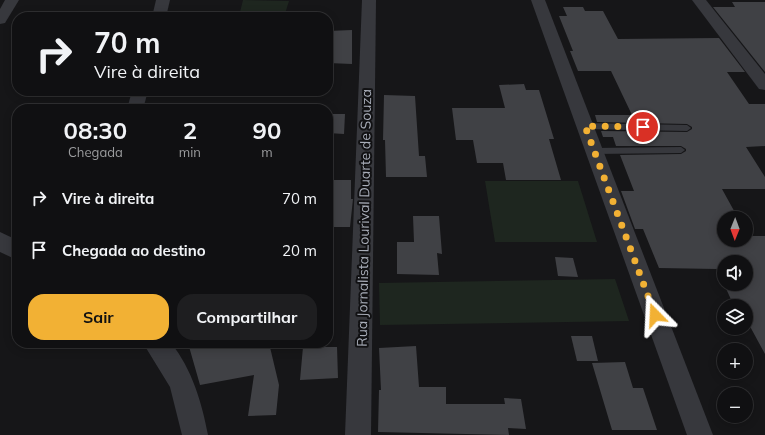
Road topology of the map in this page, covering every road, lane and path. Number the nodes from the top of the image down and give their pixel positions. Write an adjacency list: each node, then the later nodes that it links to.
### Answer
1 (12, 0): 7 (street)
2 (163, 0): 6 (street)
3 (369, 0): 17 (street, Rua Jornalista Lourival Duarte de Souza)
4 (538, 0): 9 (street)
5 (699, 0): 8 (street)
6 (160, 12)
7 (0, 20)
8 (765, 85)
9 (585, 126): 10 (lane); 12 (street)
10 (687, 128)
11 (681, 150): 12 (lane)
12 (594, 151): 18 (street)
13 (0, 241): 14 (street)
14 (12, 248)
15 (161, 348): 16 (street)
16 (195, 435)
17 (358, 435)
18 (700, 435)

